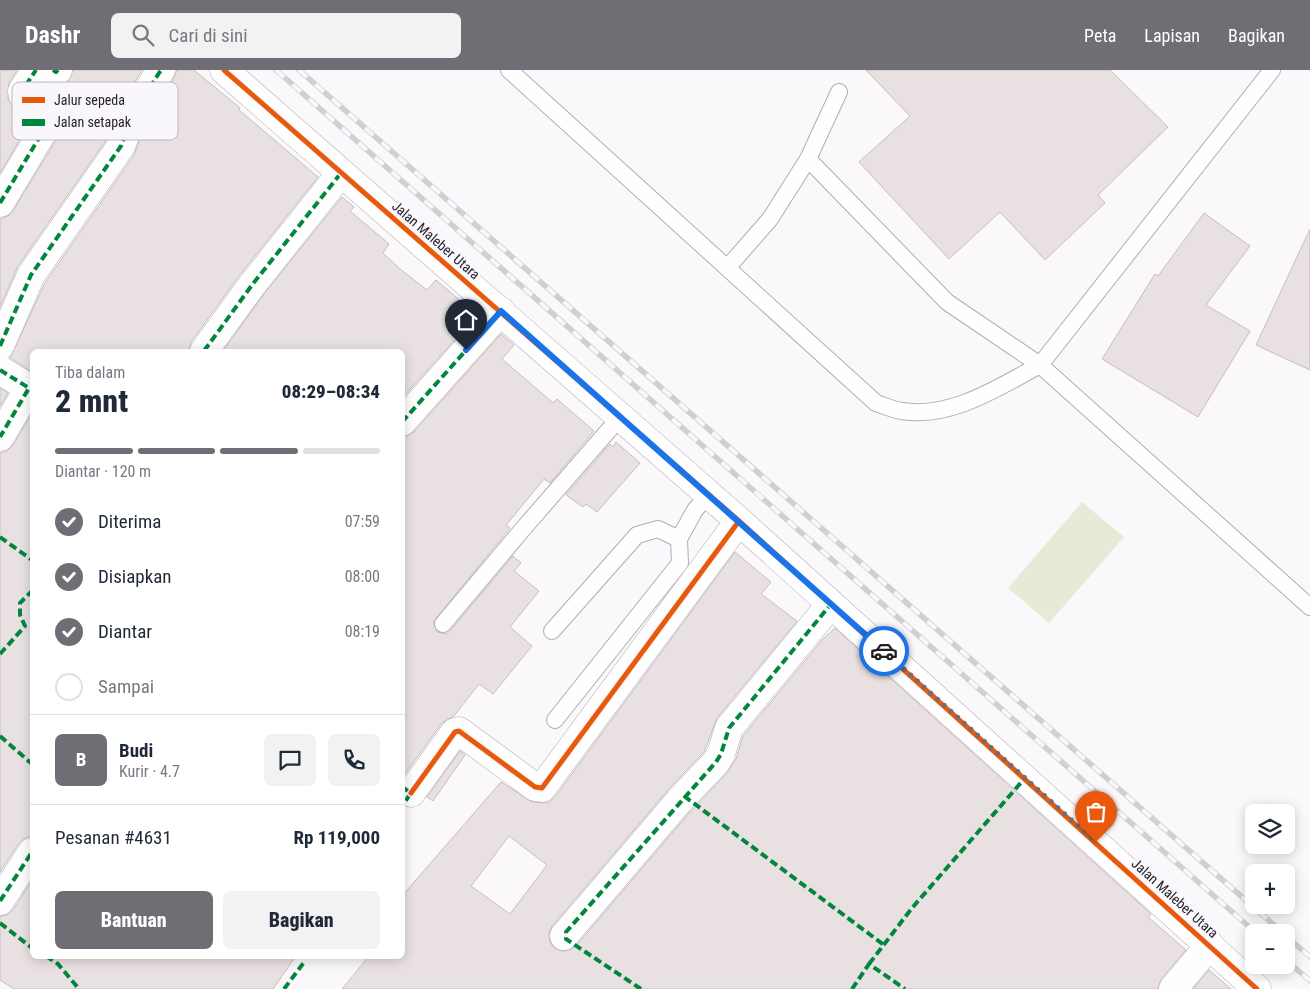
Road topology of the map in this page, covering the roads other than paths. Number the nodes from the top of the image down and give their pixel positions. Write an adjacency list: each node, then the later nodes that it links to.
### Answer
1 (36, 70): 8 (street)
2 (53, 70): 3 (street)
3 (58, 70)
4 (161, 70): 9 (street)
5 (224, 70): 14 (street, Jalan Maleber Utara)
6 (509, 70): 16 (lane)
7 (1272, 70): 20 (lane)
8 (28, 82)
9 (153, 82)
10 (838, 92): 13 (lane)
11 (38, 140): 15 (street)
12 (122, 140): 18 (street)
13 (808, 159): 16 (lane); 20 (lane)
14 (341, 173): 17 (street, Jalan Maleber Utara); 19 (street)
15 (0, 203)
16 (728, 267): 20 (lane)
17 (501, 311): 22 (street, Jalan Maleber Utara); 23 (street)
18 (0, 346)
19 (205, 349)
20 (1040, 364): 29 (lane)
21 (0, 370): 24 (street)
22 (620, 416): 25 (street, Jalan Maleber Utara); 30 (lane)
23 (405, 419)
24 (0, 438)
25 (709, 494): 26 (street, Jalan Maleber Utara); 27 (lane)
26 (739, 521): 28 (street, Jalan Maleber Utara); 33 (street)
27 (679, 539): 31 (lane); 32 (lane)
28 (831, 604): 36 (street); 37 (street, Jalan Maleber Utara)
29 (1310, 607)
30 (443, 624)
31 (552, 631)
32 (555, 720)
33 (411, 793)
34 (30, 855): 35 (street)
35 (0, 901)
36 (564, 936)
37 (1210, 945): 38 (street); 39 (street, Jalan Maleber Utara)
38 (1173, 989)
39 (1257, 989)

